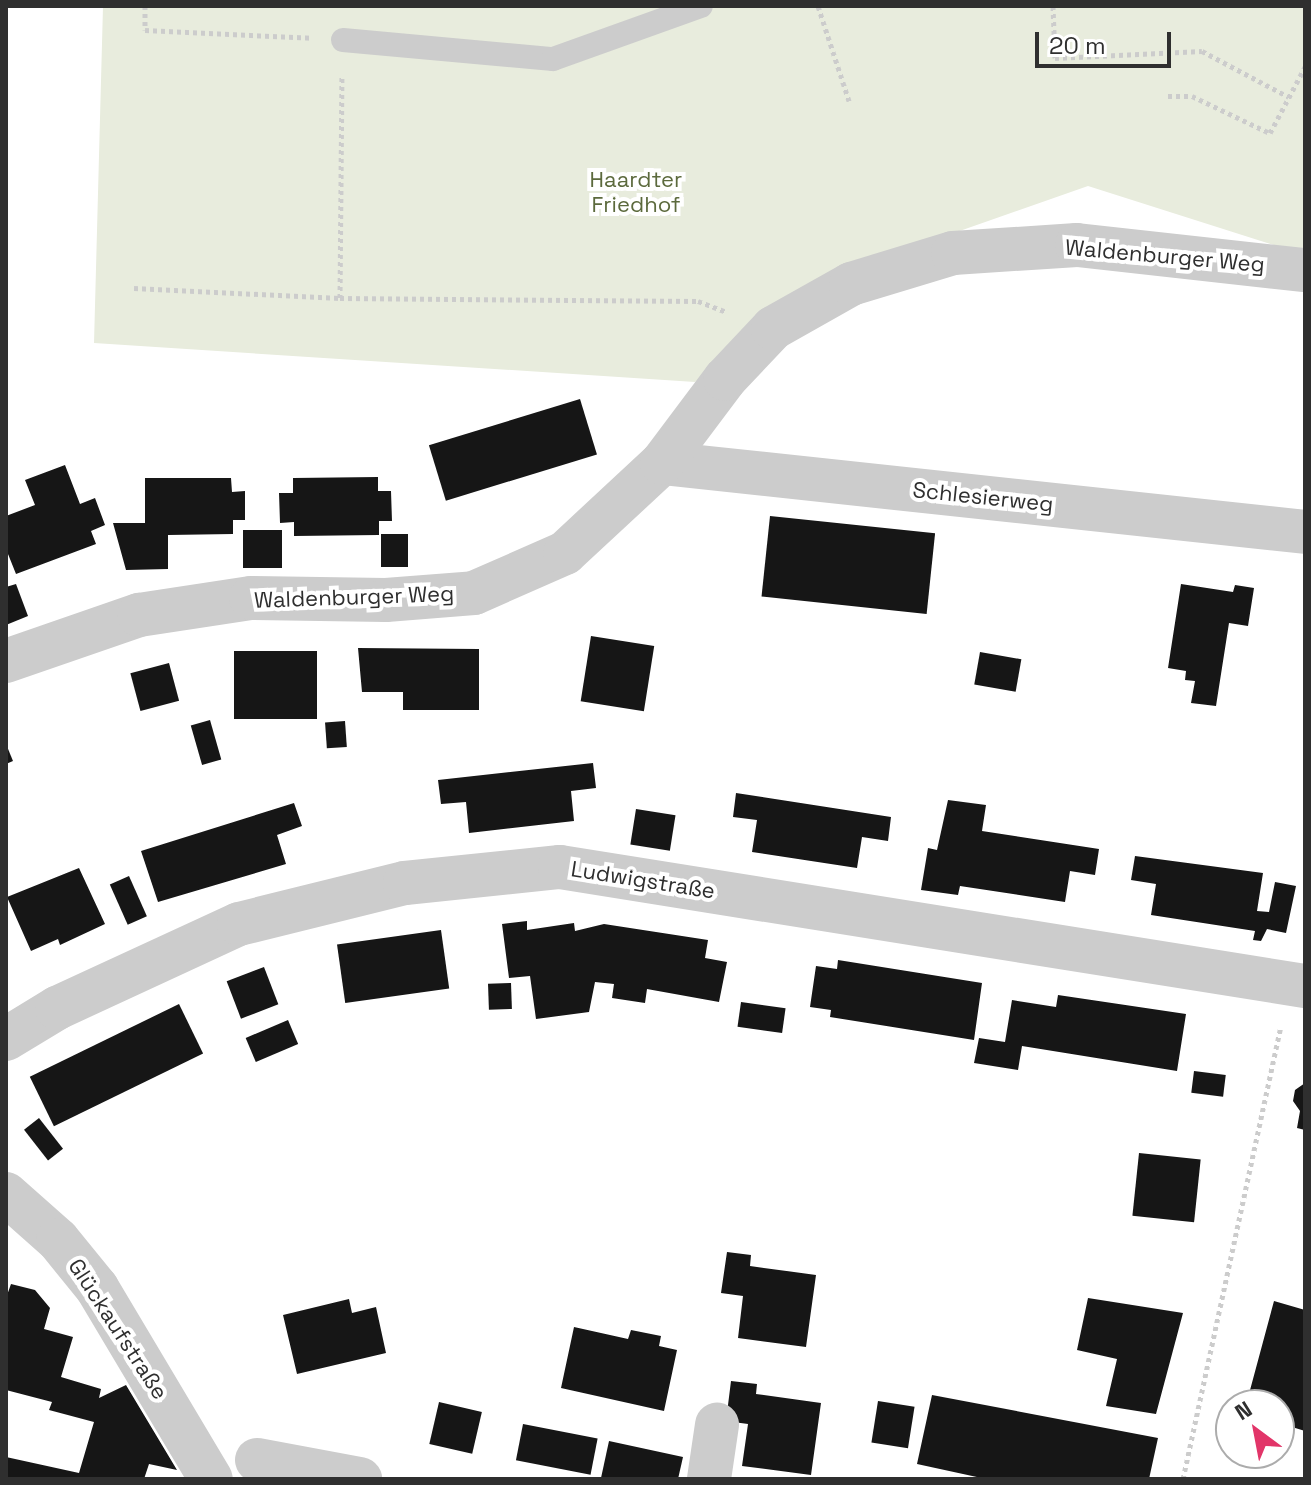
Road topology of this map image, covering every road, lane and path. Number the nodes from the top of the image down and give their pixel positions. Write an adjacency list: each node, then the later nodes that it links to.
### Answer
1 (145, 6): 5 (path)
2 (701, 6): 5 (lane)
3 (818, 6): 9 (path)
4 (1053, 6): 8 (path)
5 (343, 40): 12 (path)
6 (1305, 67): 8 (path)
7 (1168, 96): 8 (path)
8 (1289, 97)
9 (849, 101)
10 (1305, 270): 13 (street, Waldenburger Weg)
11 (134, 288): 12 (path)
12 (340, 298): 13 (path)
13 (773, 328): 14 (street, Waldenburger Weg)
14 (662, 463): 15 (street, Schlesierweg); 16 (street, Waldenburger Weg)
15 (1305, 532)
16 (6, 661)
17 (1298, 985): 18 (street, Ludwigstraße); 25 (path)
18 (6, 1039)
19 (6, 1194): 22 (street, Glückaufstraße)
20 (717, 1425): 24 (street)
21 (257, 1460): 23 (street)
22 (211, 1479)
23 (360, 1479)
24 (709, 1479)
25 (1183, 1479)

